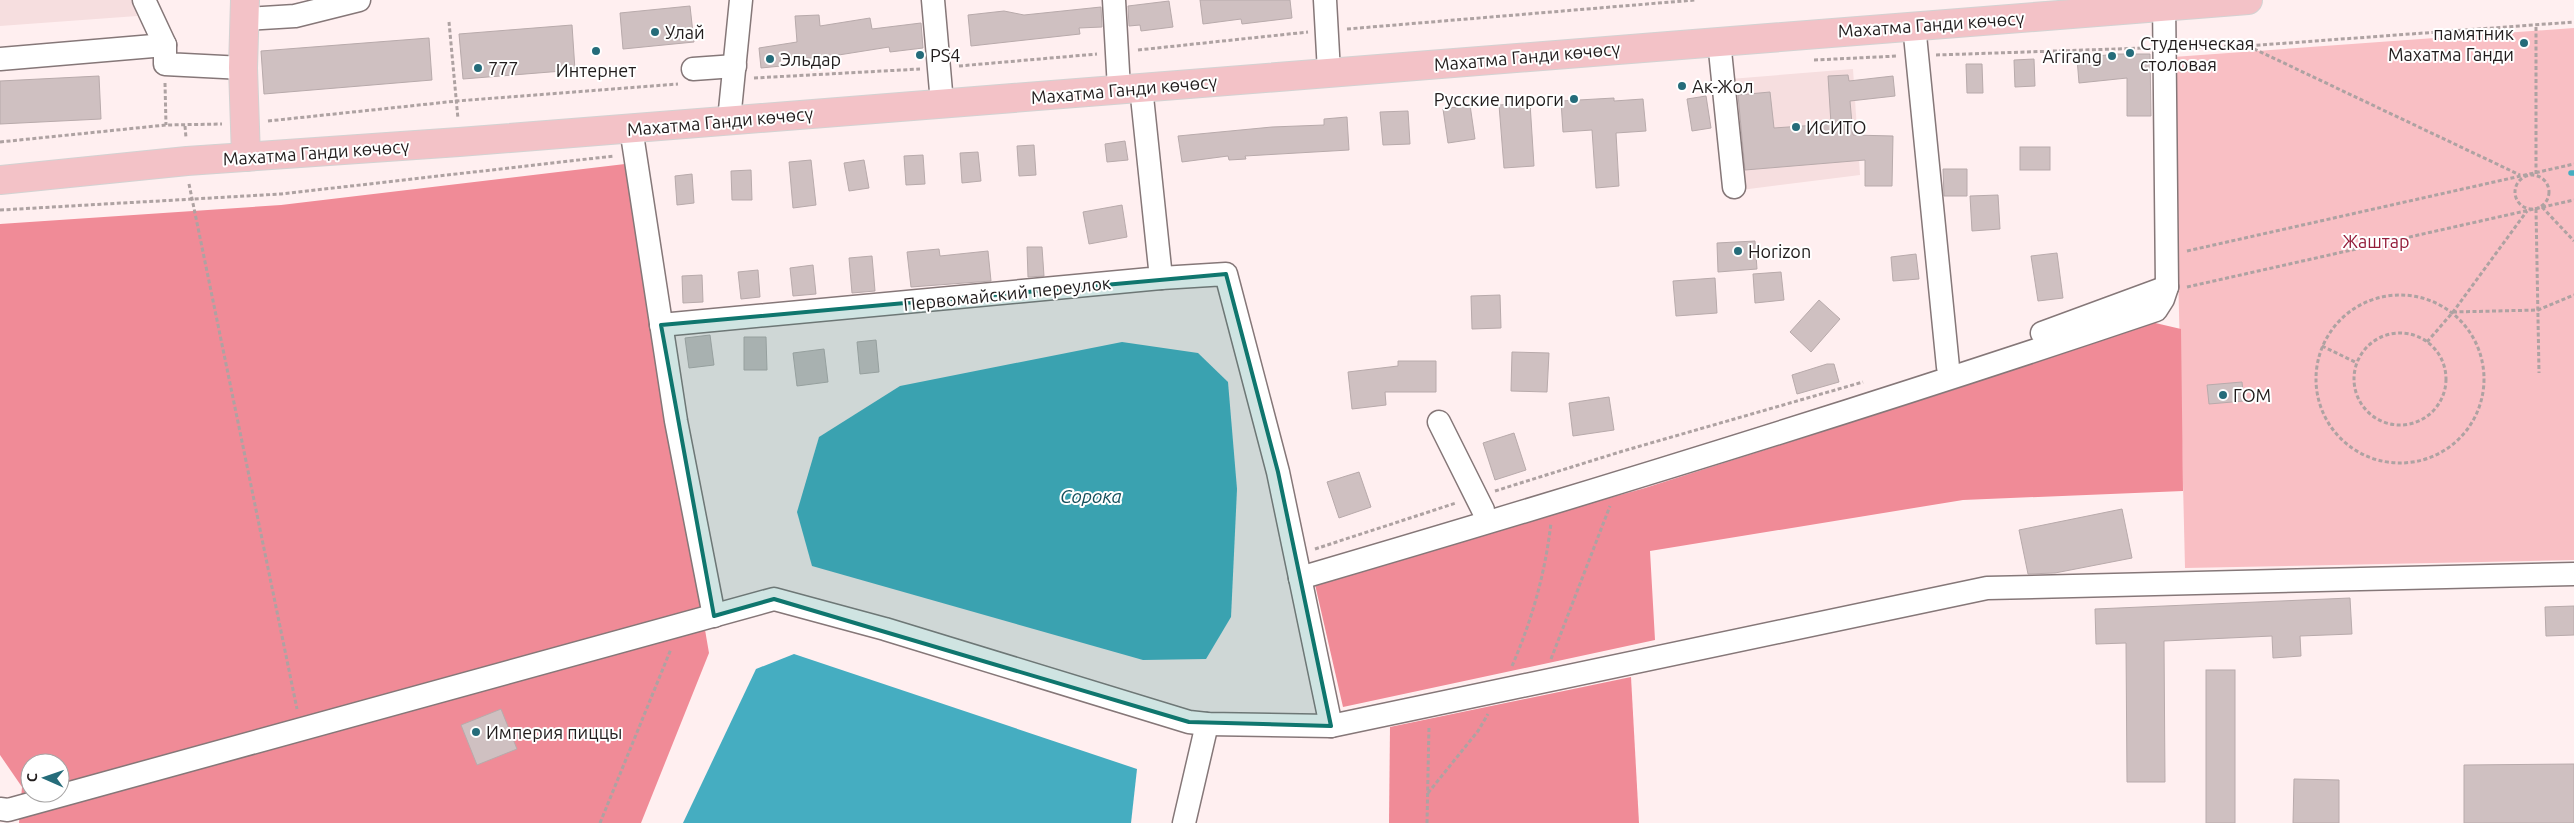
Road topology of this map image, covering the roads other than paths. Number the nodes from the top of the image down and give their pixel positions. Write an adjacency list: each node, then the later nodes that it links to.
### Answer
1 (144, 0): 12 (street)
2 (360, 0): 9 (street)
3 (741, 0): 16 (street)
4 (933, 0): 19 (street)
5 (1114, 0): 18 (street)
6 (1325, 0): 15 (street)
7 (2248, 0): 8 (main road, Махатма Ганди көчөсү)
8 (2164, 4): 10 (main road, Махатма Ганди көчөсү); 26 (street)
9 (244, 10): 14 (main road)
10 (1914, 25): 11 (main road, Махатма Ганди көчөсү); 28 (street)
11 (1719, 40): 15 (main road, Махатма Ганди көчөсү); 24 (street)
12 (165, 45): 13 (street); 14 (street)
13 (0, 59)
14 (243, 68): 22 (main road)
15 (1329, 72): 18 (main road, Махатма Ганди көчөсү)
16 (734, 73): 17 (street); 20 (street)
17 (689, 76)
18 (1130, 88): 19 (main road, Махатма Ганди көчөсү); 25 (street)
19 (942, 103): 20 (main road, Махатма Ганди көчөсү)
20 (730, 120): 21 (main road, Махатма Ганди көчөсү)
21 (633, 141): 22 (main road, Махатма Ганди көчөсү); 27 (street)
22 (246, 157): 23 (main road, Махатма Ганди көчөсү)
23 (0, 180)
24 (1734, 187)
25 (1161, 278): 27 (street, Первомайский переулок); 31 (street, Первомайский переулок)
26 (2177, 288): 28 (street); 31 (street)
27 (661, 325): 33 (street)
28 (1948, 367): 30 (street)
29 (1439, 422): 30 (street)
30 (1480, 503): 31 (street)
31 (1297, 566): 35 (street)
32 (2574, 574): 35 (street)
33 (714, 616): 34 (street); 36 (street)
34 (1207, 724): 35 (street); 37 (street)
35 (1331, 726)
36 (4, 809)
37 (1184, 823)

